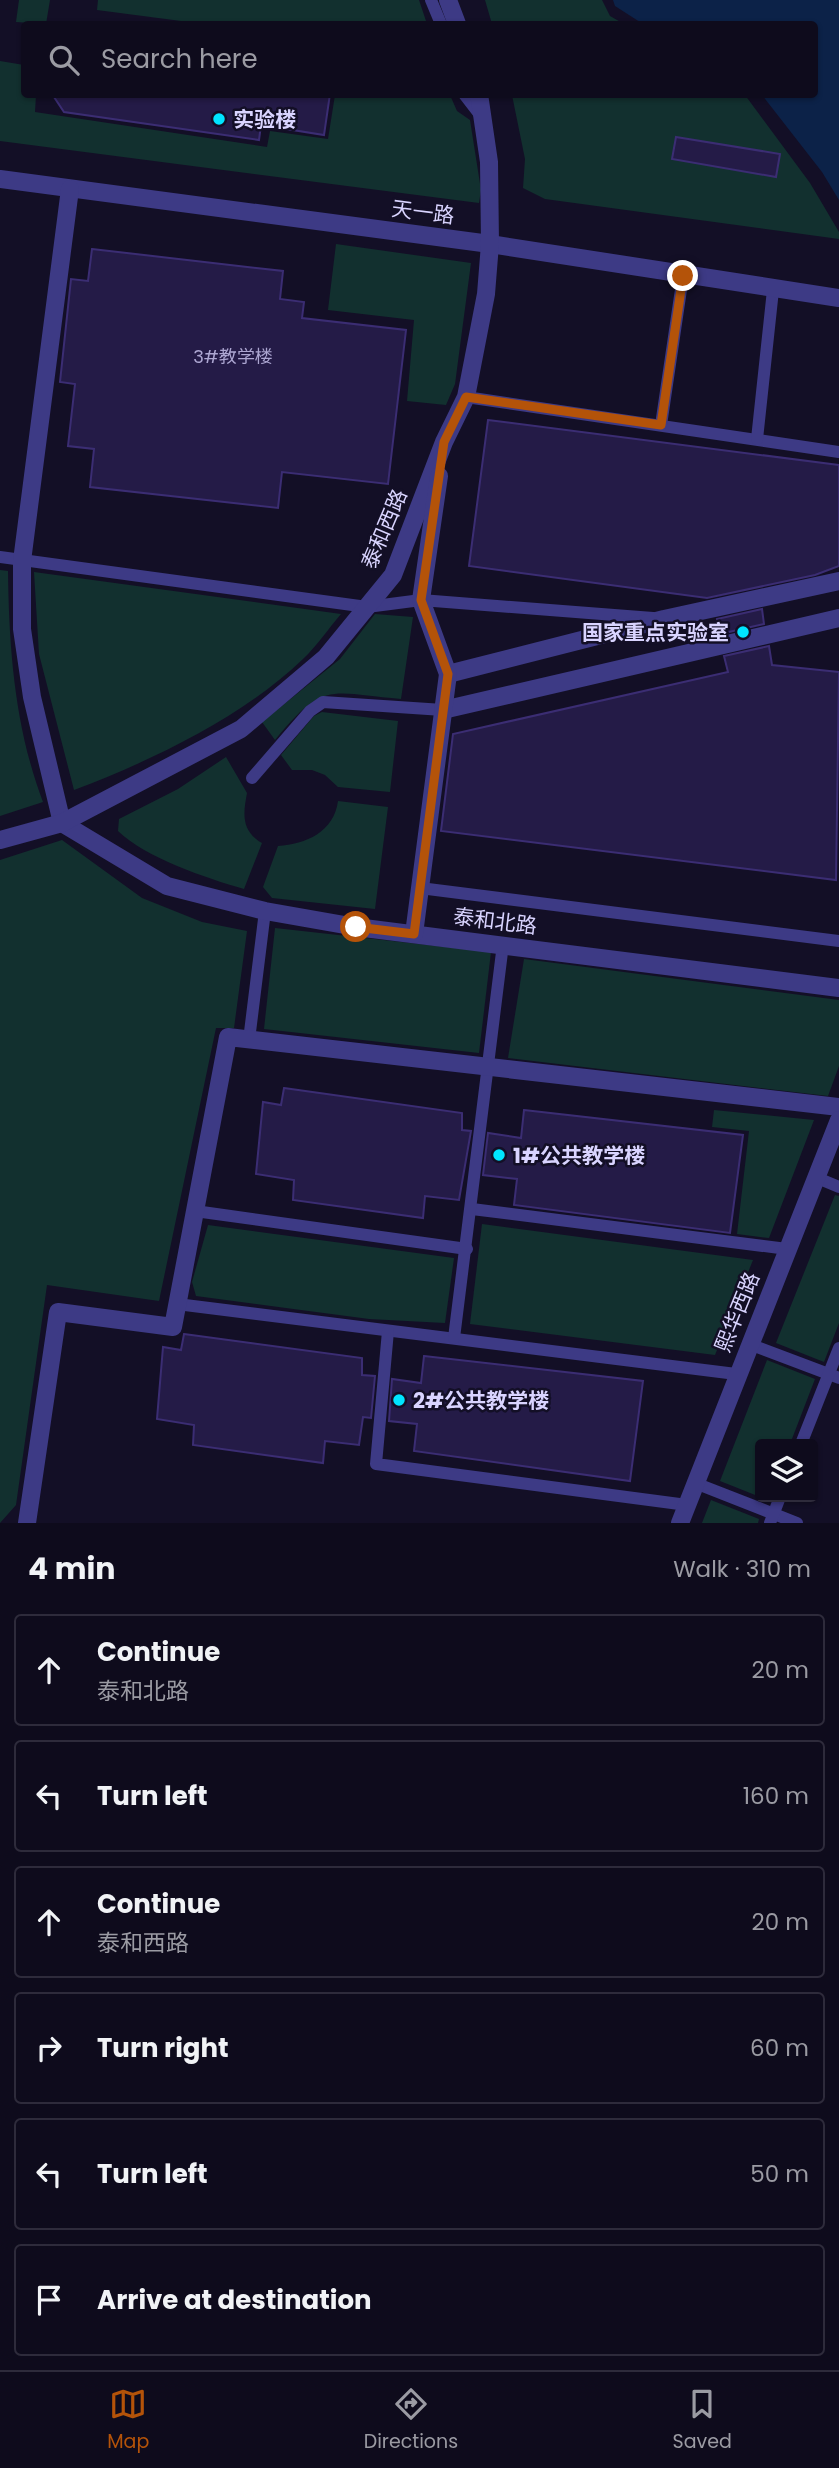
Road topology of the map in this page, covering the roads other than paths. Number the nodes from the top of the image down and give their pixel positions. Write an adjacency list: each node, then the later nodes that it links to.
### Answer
1 (431, 0): 3 (lane)
2 (448, 0): 4 (street)
3 (440, 21)
4 (456, 21)
5 (467, 98): 7 (lane)
6 (480, 98): 7 (street, 泰和西路)
7 (482, 118): 10 (street, 泰和西路)
8 (0, 179): 9 (street, 天一路)
9 (70, 189): 10 (street, 天一路); 20 (street)
10 (490, 244): 11 (street, 天一路); 14 (street, 泰和西路)
11 (683, 276): 12 (street, 天一路); 15 (lane)
12 (773, 290): 13 (street, 天一路); 16 (lane)
13 (839, 298)
14 (466, 397): 15 (lane); 17 (street, 泰和西路)
15 (661, 425): 16 (lane)
16 (757, 439): 18 (lane)
17 (444, 442): 22 (street); 23 (street, 泰和西路)
18 (839, 452)
19 (0, 557): 20 (lane)
20 (22, 561): 23 (lane); 29 (street)
21 (839, 581): 25 (street)
22 (421, 600): 23 (lane); 25 (lane); 26 (street)
23 (367, 607): 29 (street, 泰和西路)
24 (839, 618): 27 (street)
25 (664, 619): 26 (street)
26 (448, 674): 27 (street)
27 (443, 710): 28 (lane); 31 (street)
28 (252, 778)
29 (62, 823): 30 (street); 32 (street, 泰和北路)
30 (0, 840)
31 (420, 888): 33 (street); 34 (lane)
32 (265, 911): 33 (street, 泰和北路); 37 (lane)
33 (414, 934): 35 (street, 泰和北路)
34 (839, 941)
35 (503, 944): 36 (street, 泰和北路); 38 (lane)
36 (839, 988)
37 (249, 1040): 38 (street); 44 (street)
38 (490, 1068): 39 (street); 43 (lane)
39 (839, 1107)
40 (839, 1120): 41 (street, 熙华西路)
41 (815, 1177): 42 (lane); 46 (street, 熙华西路)
42 (839, 1186)
43 (472, 1209): 45 (lane); 46 (lane)
44 (195, 1212): 45 (lane); 47 (street)
45 (467, 1248): 49 (lane)
46 (787, 1248): 50 (street, 熙华西路)
47 (177, 1304): 48 (lane); 58 (street)
48 (388, 1331): 49 (lane); 56 (lane)
49 (454, 1338): 52 (lane)
50 (749, 1344): 52 (street, 熙华西路); 53 (lane)
51 (839, 1348): 53 (lane)
52 (736, 1374): 55 (street, 熙华西路)
53 (834, 1376): 54 (lane)
54 (803, 1439)
55 (695, 1483): 56 (street, 熙华西路); 57 (lane)
56 (687, 1505): 59 (street, 熙华西路)
57 (772, 1518): 60 (lane)
58 (27, 1523)
59 (680, 1523)
60 (797, 1523)

